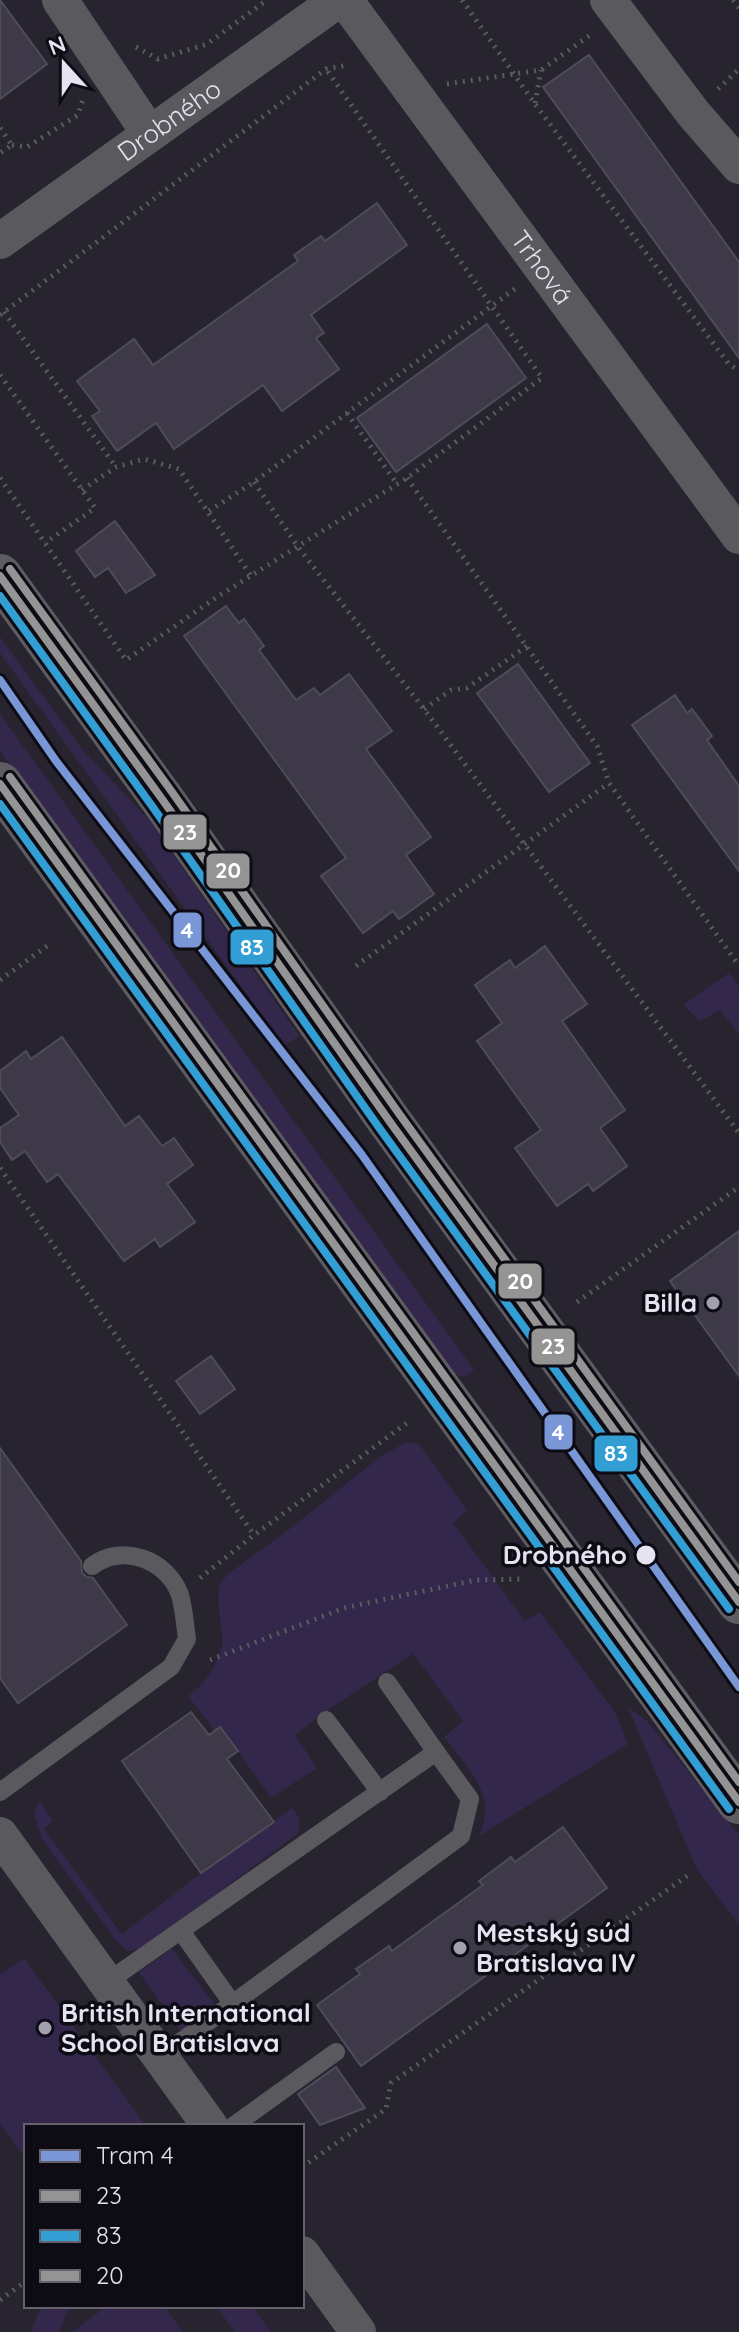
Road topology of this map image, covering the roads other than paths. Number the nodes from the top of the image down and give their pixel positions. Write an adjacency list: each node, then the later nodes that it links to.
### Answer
1 (60, 0): 5 (street)
2 (338, 0): 5 (street, Drobného)
3 (345, 0): 8 (street, Trhová)
4 (604, 14): 6 (street)
5 (149, 133): 7 (street, Drobného)
6 (739, 166)
7 (0, 241)
8 (739, 536)
9 (0, 576): 12 (main road)
10 (0, 784): 18 (main road)
11 (92, 1566): 16 (lane)
12 (739, 1602)
13 (387, 1682): 15 (lane)
14 (326, 1720): 17 (lane)
15 (436, 1752): 17 (lane); 22 (lane)
16 (0, 1792)
17 (380, 1792): 20 (lane)
18 (739, 1802)
19 (0, 1835): 21 (street)
20 (181, 1931): 21 (lane); 22 (lane)
21 (107, 1982): 24 (street)
22 (232, 2003): 24 (lane)
23 (336, 2052): 26 (lane)
24 (160, 2057): 25 (street)
25 (209, 2124)
26 (236, 2124)
27 (304, 2257): 28 (street)
28 (358, 2332)

